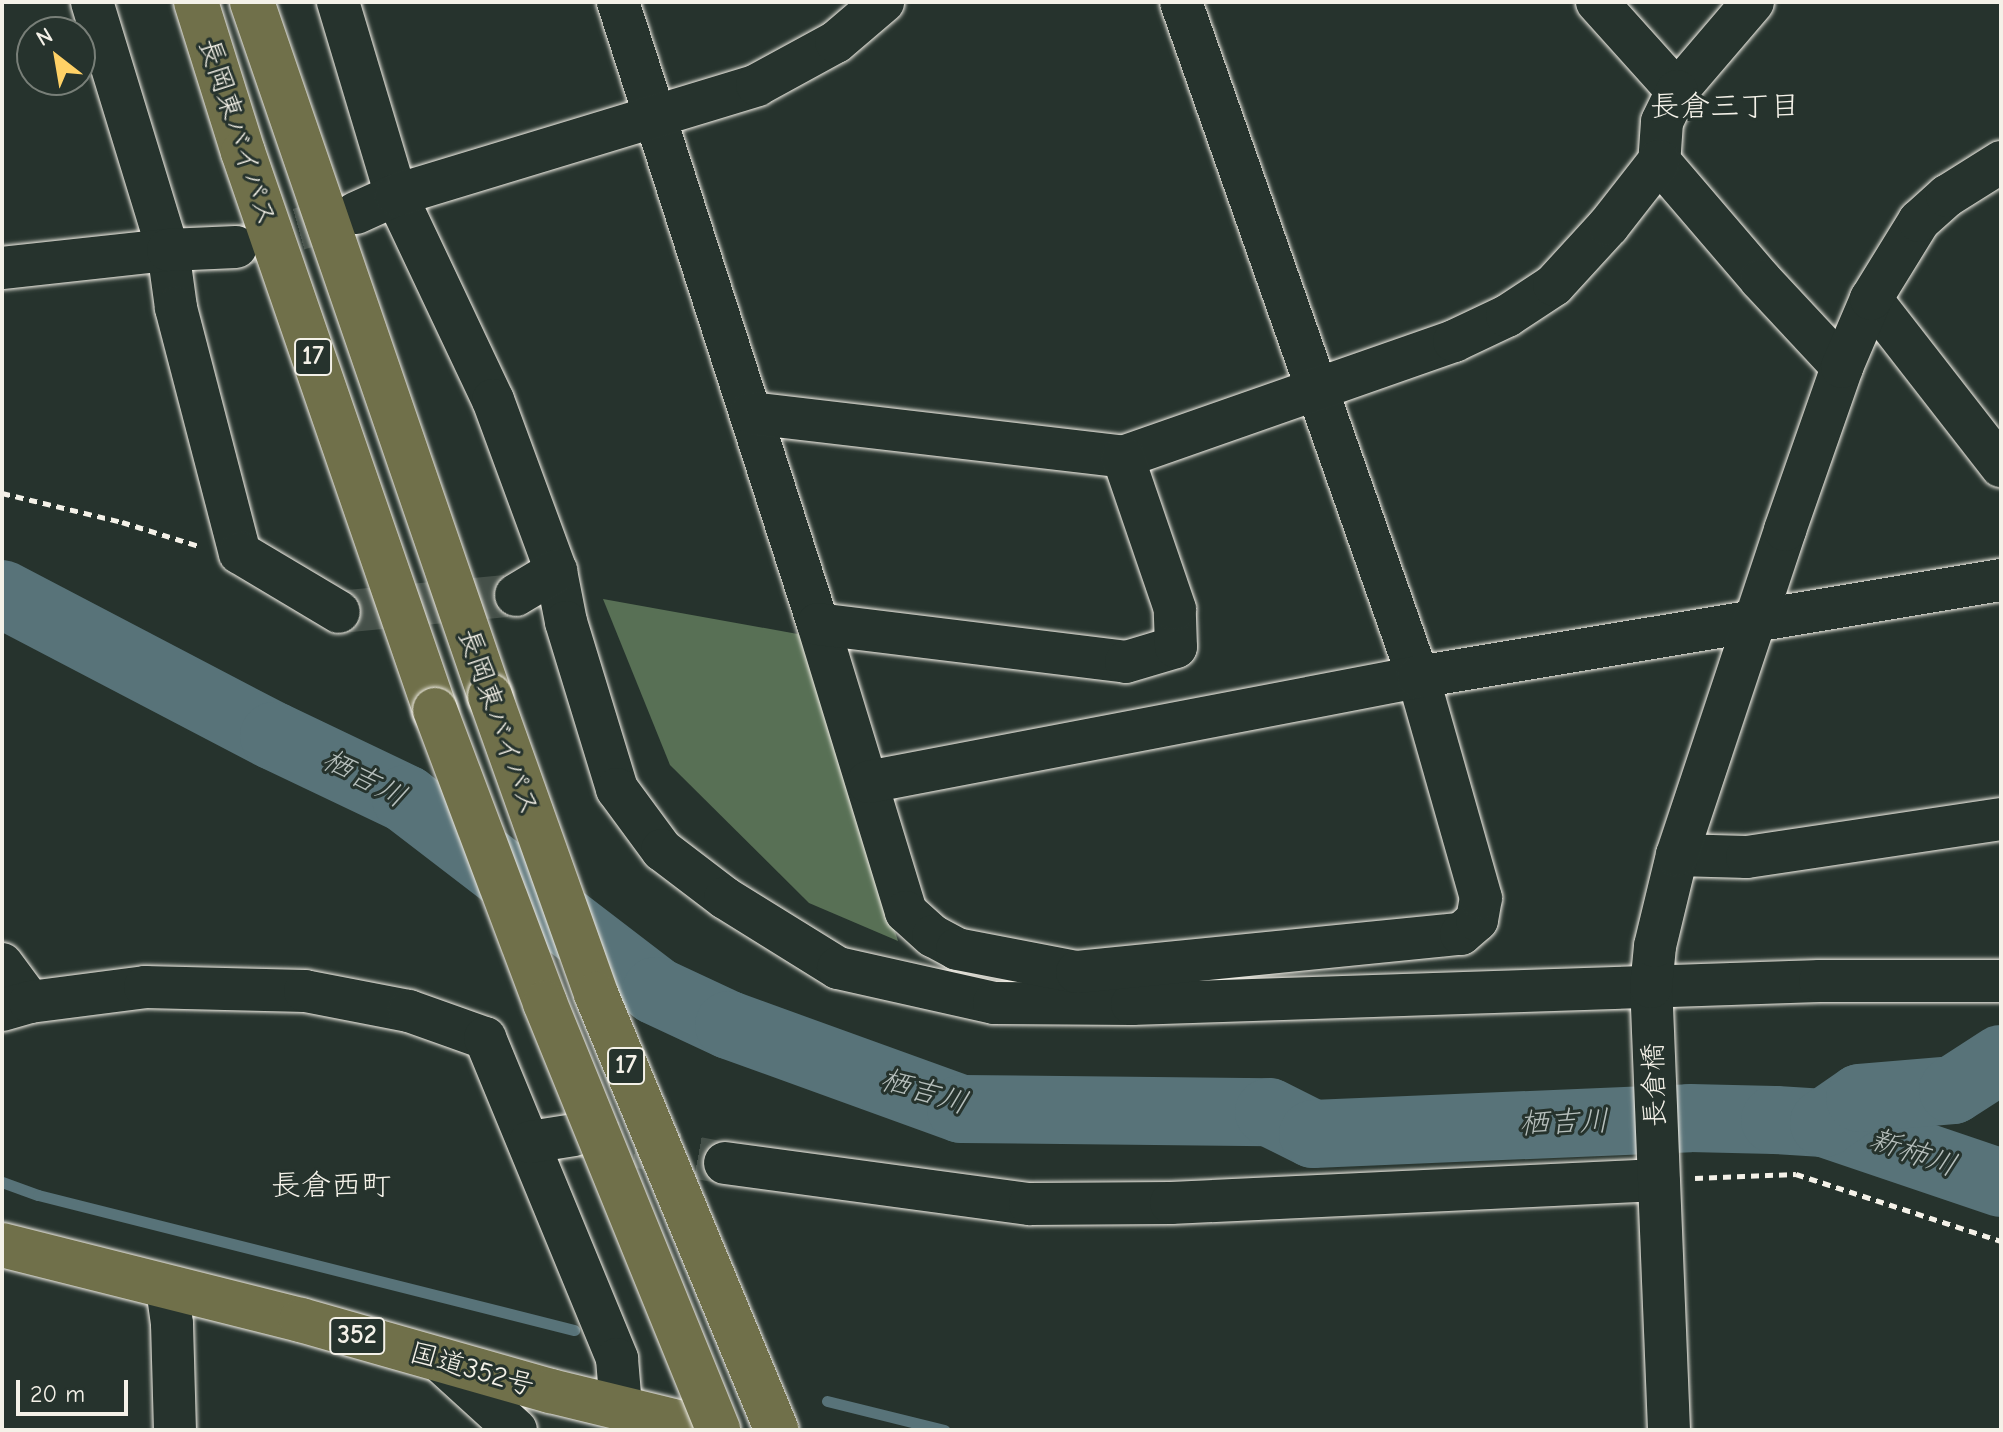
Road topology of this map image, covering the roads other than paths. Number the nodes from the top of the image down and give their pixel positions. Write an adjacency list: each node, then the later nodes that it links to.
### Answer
1 (92, 2): 17 (street)
2 (196, 2): 50 (highway, 長岡東バイパス / 17, bridge)
3 (252, 2): 51 (highway, 長岡東バイパス / 17, bridge)
4 (338, 2): 14 (street)
5 (618, 2): 11 (street)
6 (883, 2): 11 (street)
7 (1181, 2): 21 (street)
8 (1597, 2): 10 (street)
9 (1753, 2): 10 (street)
10 (1677, 91): 12 (street)
11 (653, 117): 14 (street); 22 (street)
12 (1659, 161): 20 (street); 21 (street)
13 (2001, 162): 19 (street, 長倉橋)
14 (396, 195): 15 (street); 25 (street)
15 (356, 213)
16 (236, 247): 17 (street)
17 (168, 250): 18 (street); 28 (street)
18 (3, 270)
19 (1871, 299): 20 (street, 長倉橋); 24 (street)
20 (1842, 367): 29 (street, 長倉橋)
21 (1316, 388): 23 (street); 31 (street)
22 (751, 413): 23 (street); 30 (street)
23 (1123, 457): 30 (street)
24 (2001, 466)
25 (556, 571): 27 (street); 37 (street)
26 (2001, 580): 29 (street)
27 (516, 595)
28 (339, 612)
29 (1756, 618): 31 (street); 34 (street, 長倉橋)
30 (818, 624): 32 (street)
31 (1418, 677): 32 (street); 32 (street)
32 (868, 782)
33 (2001, 819): 34 (street)
34 (1677, 855): 37 (street, 長倉橋)
35 (2, 964): 38 (street)
36 (2001, 981): 37 (street)
37 (1651, 994): 42 (street, 長倉橋)
38 (16, 1006): 40 (street)
39 (574, 1135): 40 (street)
40 (530, 1142): 46 (street)
41 (725, 1163): 42 (street)
42 (1658, 1175): 52 (street, 長倉橋)
43 (2, 1245): 44 (highway, 国道352号 / 352)
44 (167, 1288): 45 (highway, 国道352号 / 352); 47 (street)
45 (439, 1360): 46 (highway, 国道352号 / 352); 48 (street)
46 (608, 1419): 49 (highway, 国道352号 / 352)
47 (175, 1430)
48 (516, 1430)
49 (711, 1430)
50 (718, 1430)
51 (777, 1430)
52 (1669, 1430)

